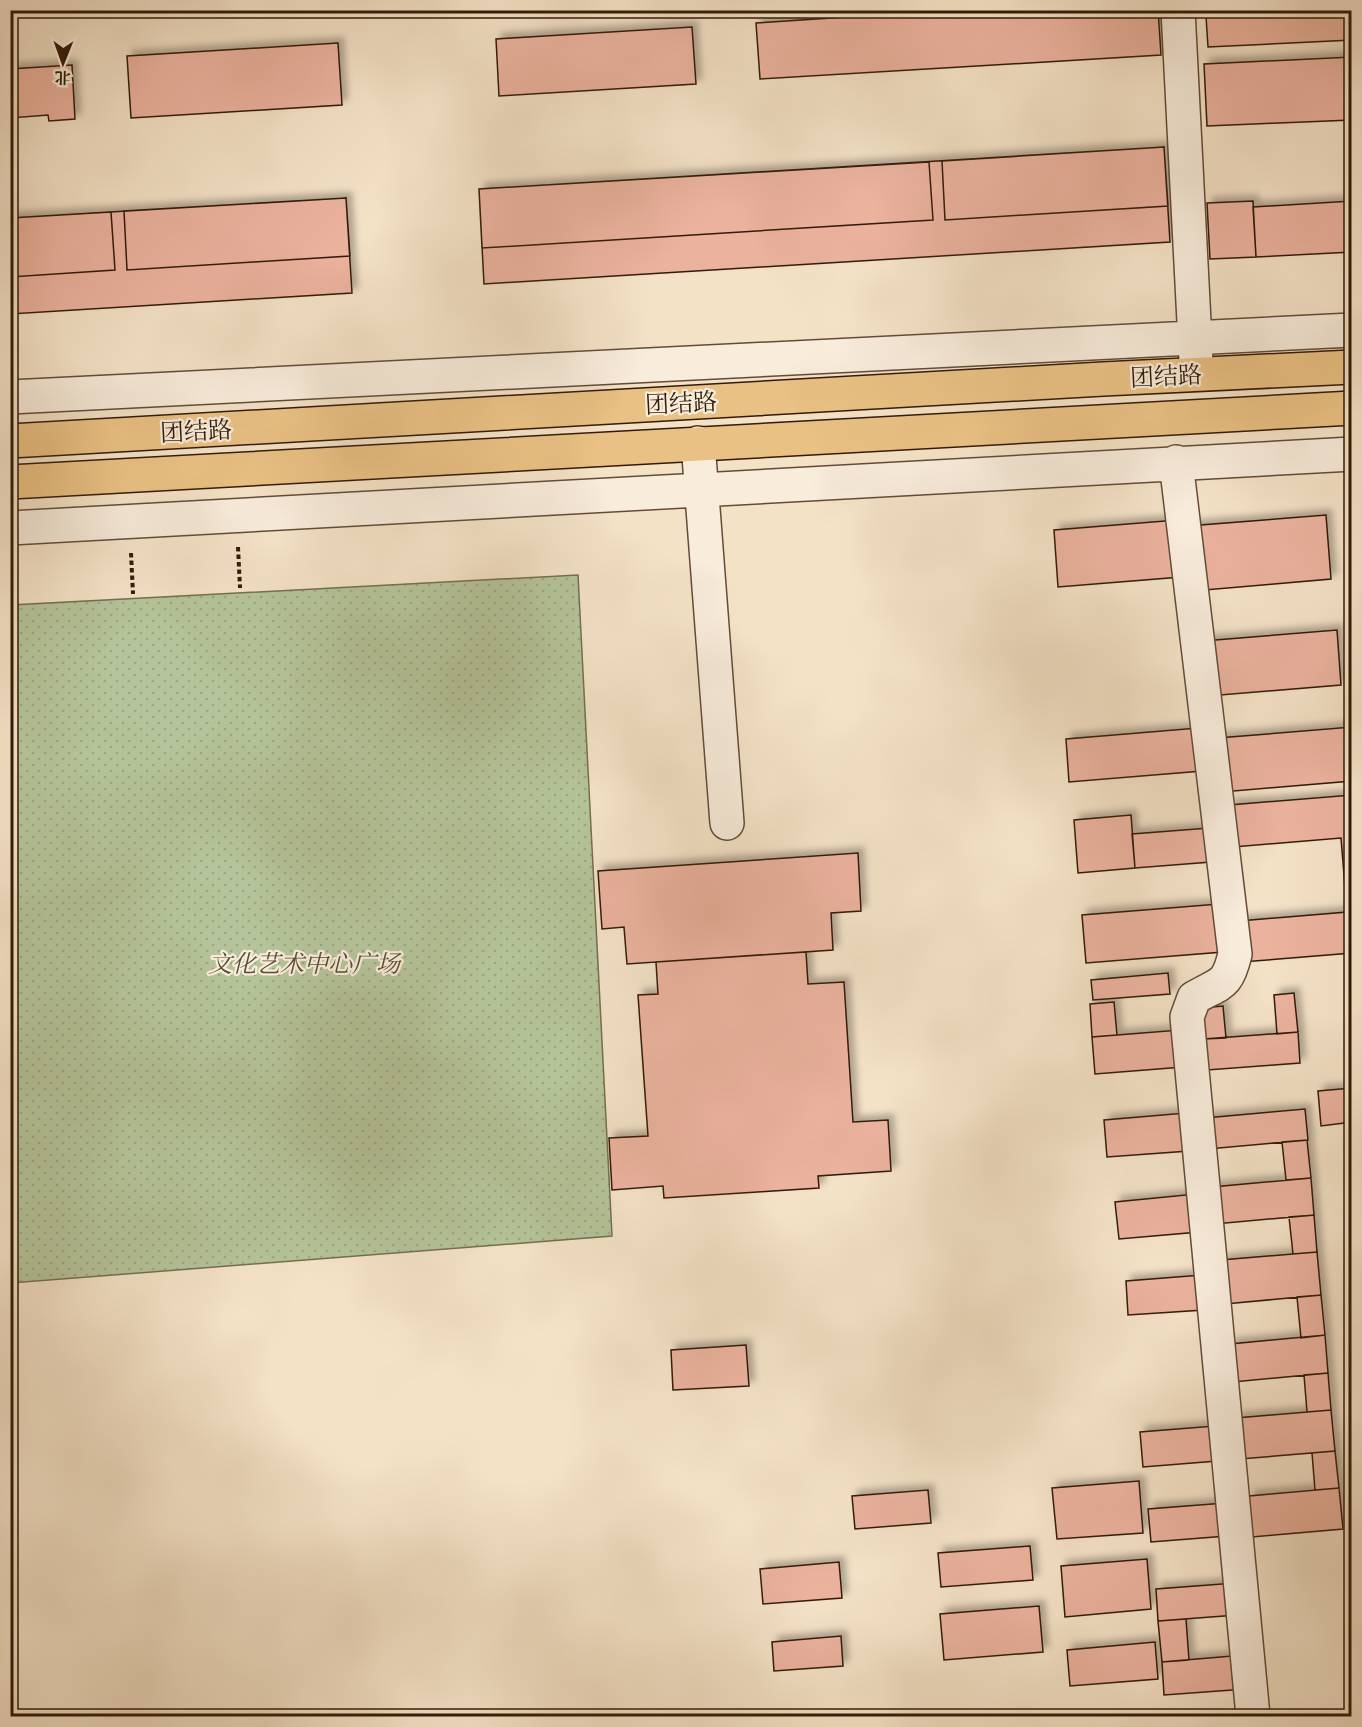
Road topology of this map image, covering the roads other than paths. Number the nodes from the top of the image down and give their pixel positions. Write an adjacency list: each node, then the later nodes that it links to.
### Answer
1 (1178, 10): 3 (street)
2 (1352, 330): 3 (street)
3 (1195, 339): 5 (street); 6 (street)
4 (1352, 367): 5 (main road, 团结路)
5 (1196, 374): 8 (main road, 团结路)
6 (10, 397)
7 (1352, 408): 9 (main road, 团结路)
8 (10, 441)
9 (698, 443): 12 (main road, 团结路); 13 (street)
10 (1352, 454): 11 (street)
11 (1176, 462): 13 (street); 16 (street)
12 (10, 482)
13 (702, 489): 14 (street); 15 (street)
14 (10, 528)
15 (727, 823)
16 (1253, 1716)

